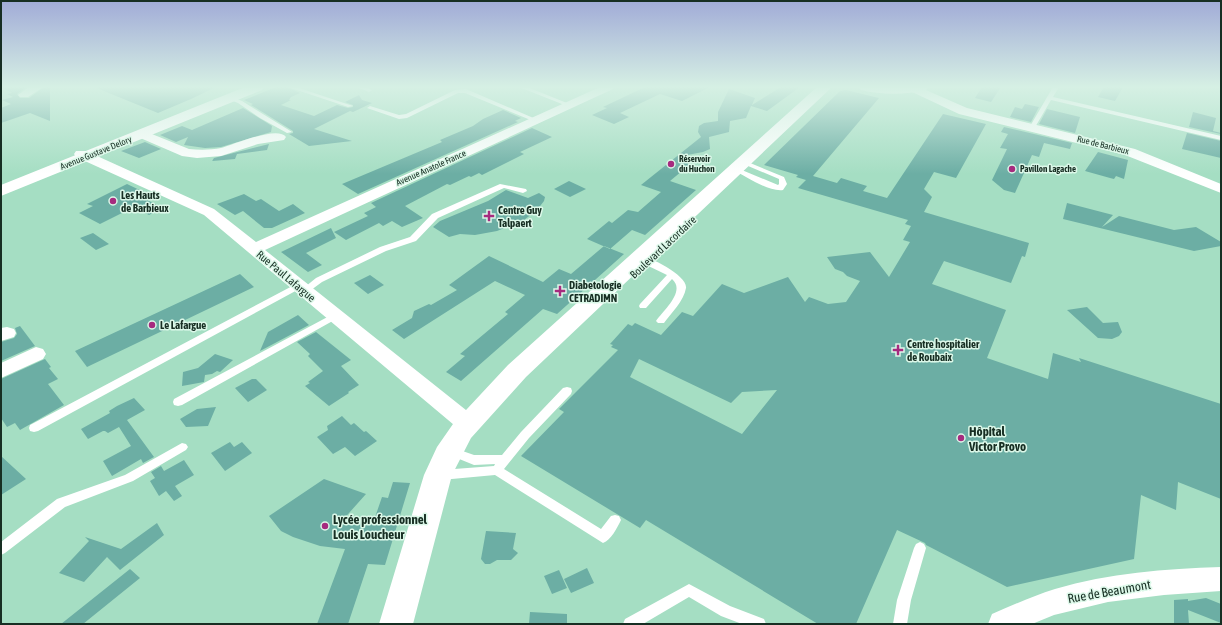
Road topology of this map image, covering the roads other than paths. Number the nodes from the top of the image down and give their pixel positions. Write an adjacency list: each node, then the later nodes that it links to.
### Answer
1 (177, 116): 15 (street, Avenue Gustave Delory)
2 (186, 116): 12 (street, Avenue Gustave Delory)
3 (257, 116): 13 (lane)
4 (527, 116): 10 (lane)
5 (544, 116): 10 (street, Avenue Anatole France)
6 (799, 116): 16 (street, Boulevard Lacordaire)
7 (984, 116): 11 (street, Rue de Barbieux)
8 (1039, 116): 11 (lane)
9 (1127, 116): 14 (lane)
10 (536, 120): 21 (street, Avenue Anatole France)
11 (1032, 128): 18 (street, Rue de Barbieux)
12 (142, 134): 13 (street); 15 (street, Avenue Gustave Delory)
13 (284, 134)
14 (1221, 138)
15 (84, 155): 17 (street, Avenue Gustave Delory); 19 (street, Avenue Gustave Delory); 21 (street, Rue Paul Lafargue)
16 (743, 167): 16 (lane); 22 (street, Boulevard Lacordaire)
17 (1, 185)
18 (1221, 189)
19 (1, 191)
20 (523, 191): 24 (lane)
21 (254, 249): 24 (street, Rue Paul Lafargue)
22 (643, 260): 23 (lane); 32 (street, Boulevard Lacordaire)
23 (672, 274): 25 (lane); 27 (lane)
24 (301, 288): 26 (street, Rue Paul Lafargue); 33 (lane)
25 (643, 306)
26 (335, 316): 31 (lane); 32 (street, Rue Paul Lafargue)
27 (661, 321)
28 (1, 358): 29 (street)
29 (1, 371)
30 (567, 391): 36 (lane)
31 (178, 402)
32 (468, 424): 35 (street, Boulevard Lacordaire)
33 (34, 428)
34 (182, 446): 39 (lane)
35 (444, 463): 36 (lane); 36 (lane); 41 (street)
36 (499, 467): 37 (lane)
37 (615, 520)
38 (920, 548): 44 (lane)
39 (1, 549)
40 (1221, 579): 45 (street, Rue de Beaumont)
41 (396, 624)
42 (630, 624): 43 (lane)
43 (759, 624)
44 (900, 624)
45 (1002, 624)

